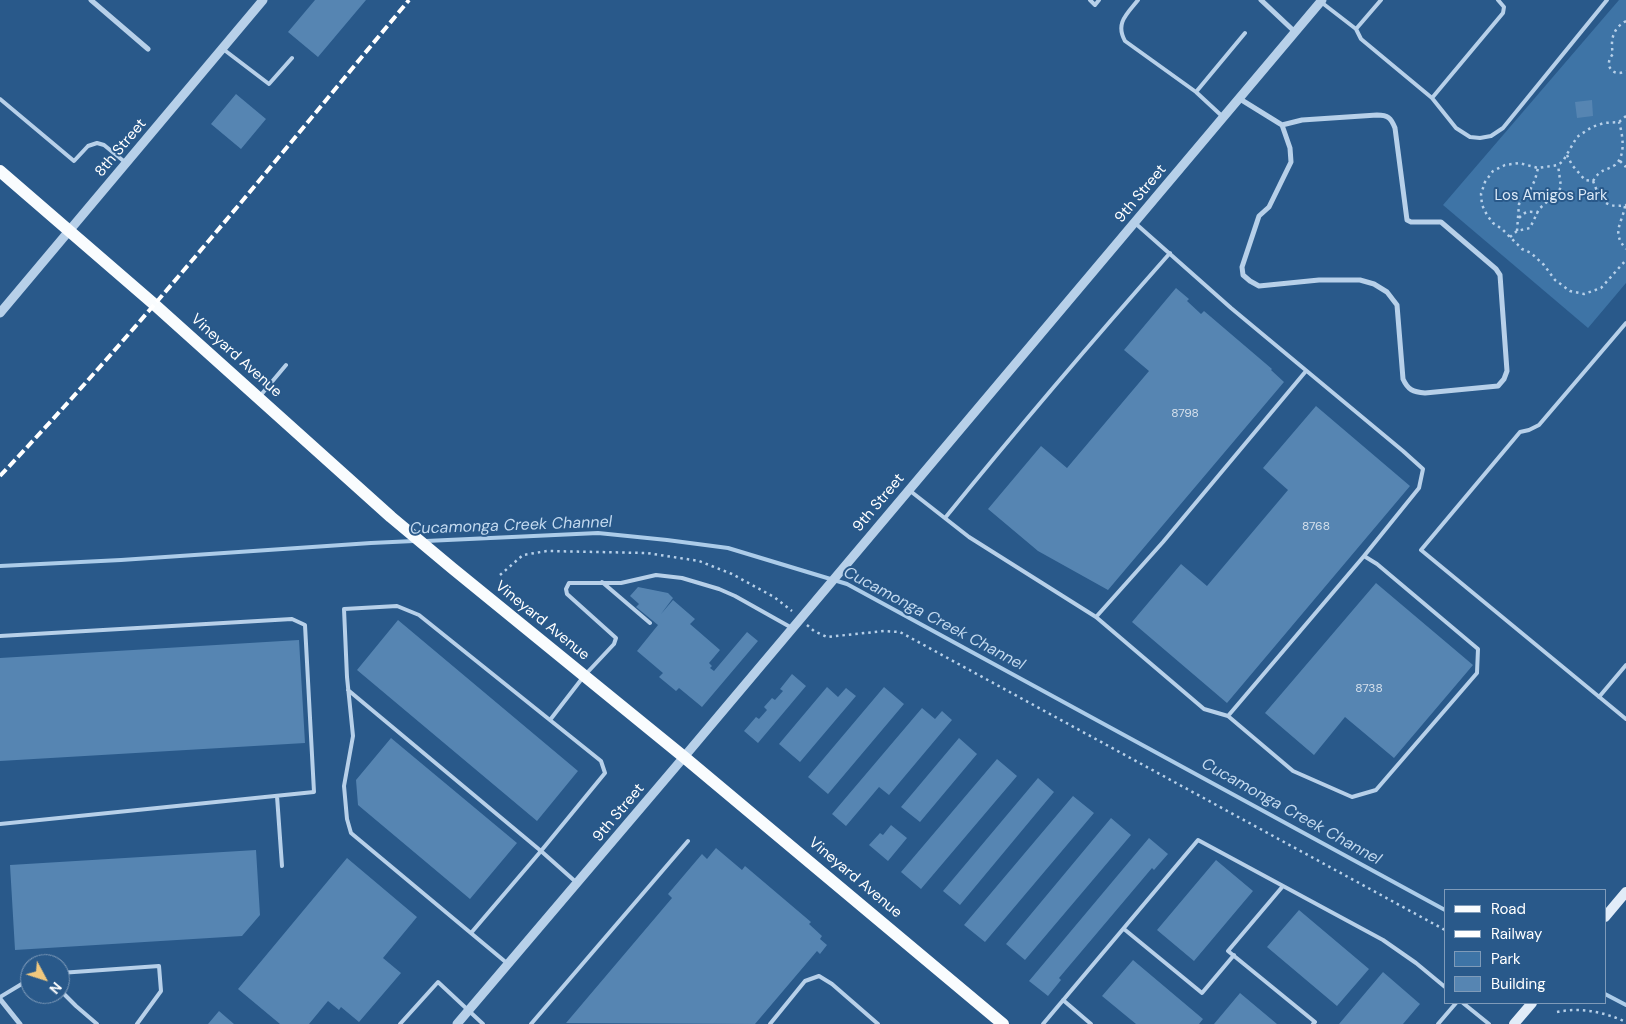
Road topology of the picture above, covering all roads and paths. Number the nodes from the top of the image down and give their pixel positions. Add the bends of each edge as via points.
1 (91, 0) edge
2 (263, 0) edge
3 (1090, 0) edge
4 (1099, 0) edge
5 (1138, 0) edge
6 (1262, 0) edge
7 (1381, 0) edge
8 (1498, 0) edge
9 (1607, 0) edge
10 (1322, 1) edge
11 (1626, 21) edge
12 (1356, 29) junction
13 (1295, 32) junction
14 (1245, 33) dead end
15 (223, 48) junction
16 (148, 49) dead end
17 (292, 58) dead end
18 (1626, 70) edge
19 (1196, 92) junction
20 (0, 98) edge
21 (1432, 98) junction
22 (1240, 99) junction
23 (1626, 116) edge
24 (1224, 118) junction
25 (1619, 122) junction
26 (1282, 125) junction
27 (1567, 154) junction
28 (1620, 161) junction
29 (126, 164) junction
30 (1558, 165) junction
31 (1626, 167) edge
32 (1538, 168) junction
33 (0, 171) edge
34 (1593, 181) junction
35 (1626, 205) edge
36 (1538, 213) junction
37 (1518, 219) junction
38 (1135, 223) junction
39 (70, 231) junction
40 (1516, 231) junction
41 (1510, 237) junction
42 (1626, 249) edge
43 (1170, 253) junction
44 (1626, 260) edge
45 (0, 313) edge
46 (1626, 323) edge
47 (286, 365) dead end
48 (1306, 371) junction
49 (258, 398) junction
50 (909, 490) junction
51 (945, 518) junction
52 (1364, 556) junction
53 (500, 575) dead end
54 (602, 582) junction
55 (787, 607) dead end
56 (1096, 617) junction
57 (650, 623) dead end
58 (792, 628) junction
59 (814, 632) dead end
60 (0, 636) edge
61 (1626, 665) edge
62 (584, 676) junction
63 (348, 690) junction
64 (1599, 697) junction
65 (1228, 716) junction
66 (550, 720) junction
67 (1626, 720) edge
68 (684, 757) junction
69 (277, 796) junction
70 (0, 824) edge
71 (688, 841) dead end
72 (541, 851) junction
73 (282, 866) dead end
74 (577, 883) junction
75 (1283, 886) junction
76 (1626, 892) edge
77 (1606, 916) edge
78 (1124, 929) junction
79 (1444, 929) edge
80 (471, 933) junction
81 (1234, 955) junction
82 (508, 964) junction
83 (70, 971) edge
84 (20, 985) edge
85 (1444, 986) edge
86 (0, 998) edge
87 (70, 1000) edge
88 (1063, 1000) junction
89 (1455, 1004) edge
90 (1464, 1004) edge
91 (1531, 1004) edge
92 (468, 1010) junction
93 (1557, 1012) dead end
94 (1626, 1022) edge
95 (20, 1024) edge
96 (97, 1024) edge
97 (137, 1024) edge
98 (400, 1024) edge
99 (457, 1024) edge
100 (483, 1024) edge
101 (531, 1024) edge
102 (770, 1024) edge
103 (878, 1024) edge
104 (1003, 1024) edge
105 (1043, 1024) edge
106 (1091, 1024) edge
107 (1313, 1024) edge
108 (1438, 1024) edge
109 (1489, 1024) edge
110 (1514, 1024) edge

1 - 16 street
2 - 15 street, 8th Street
3 - 4 lane via 1095,4
5 - 19 lane via 1120,27 1125,41
6 - 13 street
7 - 12 lane
8 - 21 lane via 1504,6 1503,13
9 - 21 lane via 1502,128 1491,136 1470,137 1456,128
10 - 12 lane
10 - 13 street, 9th Street
11 - 18 path via 1614,34 1613,54 1608,59 1610,69 1615,73
12 - 21 lane via 1361,39
13 - 22 street, 9th Street
14 - 19 lane
15 - 17 lane via 269,84
15 - 29 street, 8th Street
19 - 24 lane
20 - 29 lane via 74,161 88,146 97,142
22 - 24 street, 9th Street
22 - 26 street
23 - 25 path
24 - 38 street, 9th Street
25 - 27 path via 1604,122 1592,127 1577,137
25 - 28 path via 1625,151
26 - 26 street via 1291,162 1269,206 1259,216 1242,266 1243,275 1259,286 1319,280 1360,280 1374,284 1387,292 1397,305 1406,386 1425,393 1498,386 1507,372 1500,275 1441,222 1407,220 1395,128 1391,119 1377,115 1302,120
27 - 30 path
27 - 34 path via 1572,166 1585,180
28 - 31 path
28 - 34 path via 1603,169
29 - 39 street, 8th Street
30 - 32 path
30 - 36 path via 1561,187
32 - 37 path via 1530,190 1519,204
32 - 41 path via 1519,163 1505,165 1493,171 1485,182 1481,194 1486,215
33 - 39 main road, Vineyard Avenue
34 - 35 path via 1603,202
35 - 42 path via 1617,228
36 - 37 path via 1530,211
36 - 40 path via 1530,228
37 - 40 path
38 - 43 lane
38 - 50 street, 9th Street
39 - 45 street, 8th Street
39 - 49 main road, Vineyard Avenue
40 - 41 path
41 - 44 path via 1544,265 1562,286 1576,293 1584,294 1601,288
43 - 48 lane
43 - 51 lane via 1020,425
46 - 64 lane via 1539,425 1520,432 1422,550
47 - 49 lane
48 - 52 lane via 1424,470 1419,488
48 - 56 lane
49 - 62 main road, Vineyard Avenue via 392,517
50 - 51 lane
50 - 58 street, 9th Street
51 - 56 lane via 969,537
52 - 65 lane
52 - 65 lane via 1478,649 1477,673 1376,790 1352,796 1293,771
53 - 55 path via 523,555 547,551 647,553 699,561 732,574
54 - 57 lane
54 - 58 lane via 621,583 656,575 682,578 727,592
54 - 62 lane via 569,583 566,589 567,594 616,638
56 - 65 lane via 1204,709
58 - 68 street, 9th Street
59 - 79 path via 827,638 900,632
60 - 69 lane via 292,619 305,625 314,792
61 - 64 lane
62 - 66 lane
62 - 68 main road, Vineyard Avenue
63 - 66 lane via 344,609 397,606 419,615
63 - 72 lane
63 - 80 lane via 353,736 344,786 351,833
64 - 67 lane
66 - 72 lane via 601,761 605,773
68 - 74 street, 9th Street
68 - 104 main road, Vineyard Avenue
69 - 70 lane
69 - 73 lane
71 - 101 lane
72 - 74 lane
72 - 80 lane
74 - 82 street, 9th Street
75 - 78 lane via 1198,840
75 - 81 lane via 1228,951
75 - 85 lane via 1383,940
76 - 77 main road
78 - 81 lane via 1202,993
78 - 88 lane
80 - 82 lane
81 - 107 lane
82 - 92 street, 9th Street
83 - 97 lane via 159,966 161,991
84 - 86 lane
86 - 95 street
87 - 96 lane
88 - 105 lane
88 - 106 lane
89 - 108 lane
90 - 109 lane
91 - 110 main road
92 - 98 lane via 438,982
92 - 99 street, 9th Street
92 - 100 lane
93 - 94 path via 1568,1009 1595,1011
102 - 103 lane via 805,981 819,976

